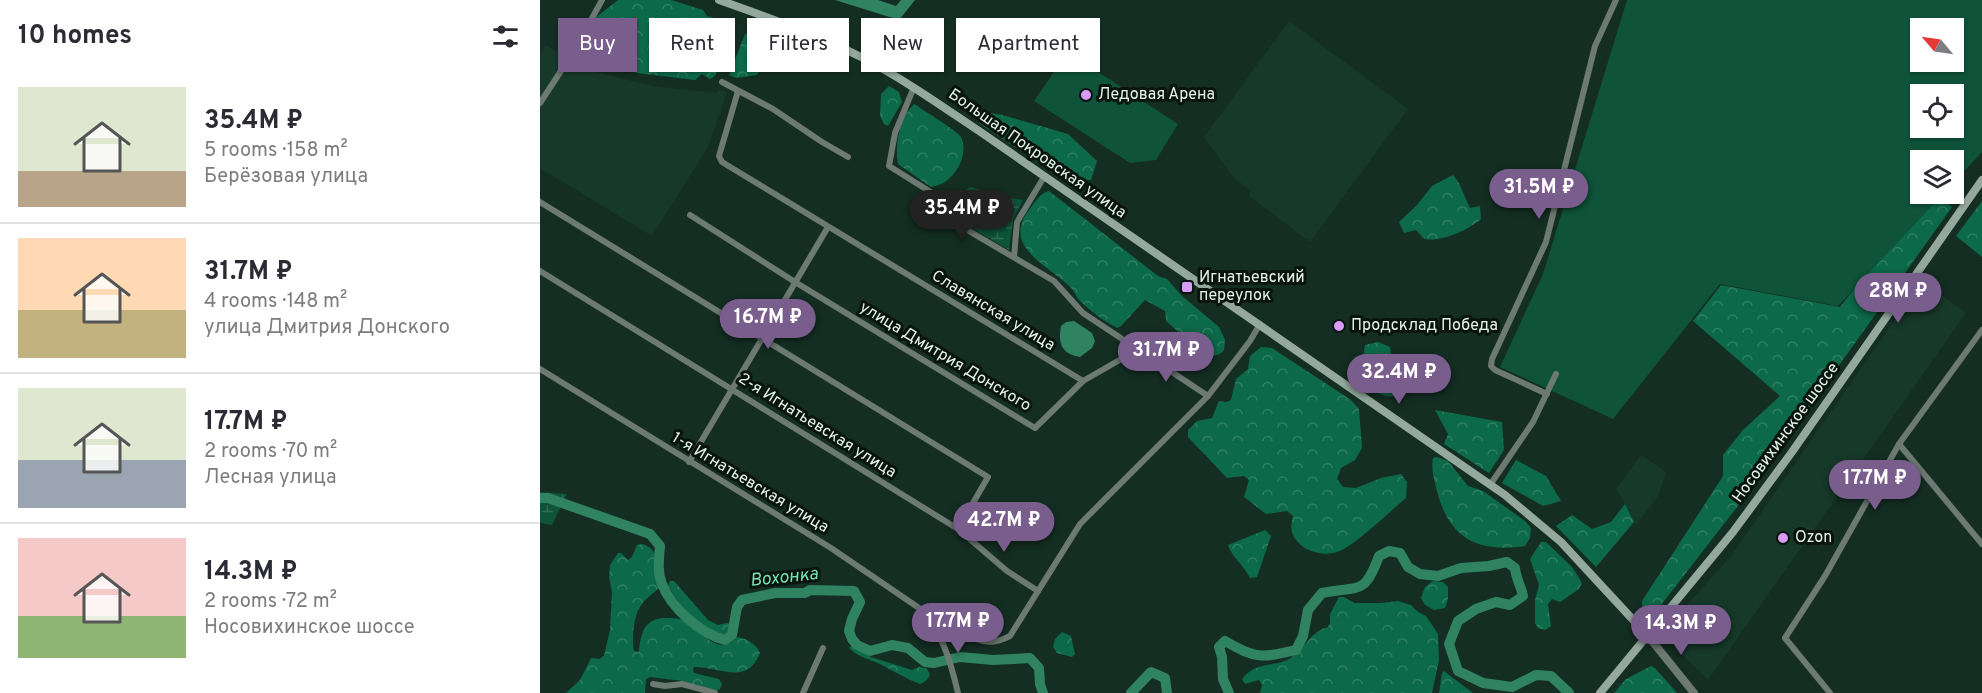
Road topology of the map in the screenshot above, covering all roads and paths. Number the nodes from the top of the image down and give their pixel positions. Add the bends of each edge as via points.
1 (602, 0) edge
2 (719, 0) edge
3 (1616, 0) edge
4 (722, 82) dead end
5 (914, 87) junction
6 (738, 90) junction
7 (540, 102) edge
8 (848, 157) dead end
9 (1044, 177) junction
10 (1982, 180) edge
11 (540, 202) edge
12 (690, 216) dead end
13 (828, 227) junction
14 (1014, 257) junction
15 (540, 271) edge
16 (795, 282) junction
17 (1260, 324) junction
18 (1982, 330) edge
19 (762, 338) junction
20 (1137, 350) junction
21 (540, 369) edge
22 (1556, 374) dead end
23 (1083, 381) junction
24 (731, 388) junction
25 (1547, 394) junction
26 (1208, 396) junction
27 (1899, 444) junction
28 (689, 462) junction
29 (1490, 485) junction
30 (958, 529) junction
31 (1982, 544) edge
32 (1038, 591) junction
33 (939, 634) junction
34 (1648, 636) junction
35 (823, 648) dead end
36 (653, 684) dead end
37 (715, 693) edge
38 (803, 693) edge
39 (958, 693) edge
40 (1600, 693) edge
41 (1694, 693) edge
42 (1830, 693) edge

1 - 7 street
2 - 5 main road, Большая Покровская улица via 820,38
3 - 25 street via 1595,46 1546,242 1492,359 1495,370
4 - 6 street
5 - 9 main road, Большая Покровская улица
5 - 14 street via 895,133 889,166 937,196 940,213
6 - 8 street
6 - 13 street, Славянская улица via 720,160
9 - 14 street via 1017,222
9 - 17 main road, Большая Покровская улица
10 - 34 main road, Носовихинское шоссе via 1792,452
11 - 19 street
12 - 16 street, улица Дмитрия Донского
13 - 16 street
13 - 23 street, Славянская улица
14 - 20 street via 1054,281 1083,313
15 - 24 street, 2-я Игнатьевская улица
16 - 19 street
16 - 23 street, улица Дмитрия Донского via 1035,428
17 - 26 street
17 - 29 main road, Большая Покровская улица
18 - 27 street
19 - 24 street
19 - 30 street via 988,477
20 - 23 street, улица Дмитрия Донского
20 - 26 street
21 - 28 street, 1-я Игнатьевская улица
22 - 25 street
24 - 28 street
24 - 30 street, 2-я Игнатьевская улица
25 - 29 street
26 - 32 street via 1080,524
27 - 31 street
27 - 42 street via 1825,576 1785,638
28 - 33 street, 1-я Игнатьевская улица via 861,568 919,608
29 - 34 main road, Большая Покровская улица via 1561,542
30 - 32 street, 2-я Игнатьевская улица via 1007,571
32 - 33 street via 1010,636 1000,641 972,640 956,630
33 - 39 street
34 - 40 main road, Носовихинское шоссе
34 - 41 street
35 - 38 street
36 - 37 street via 682,684

